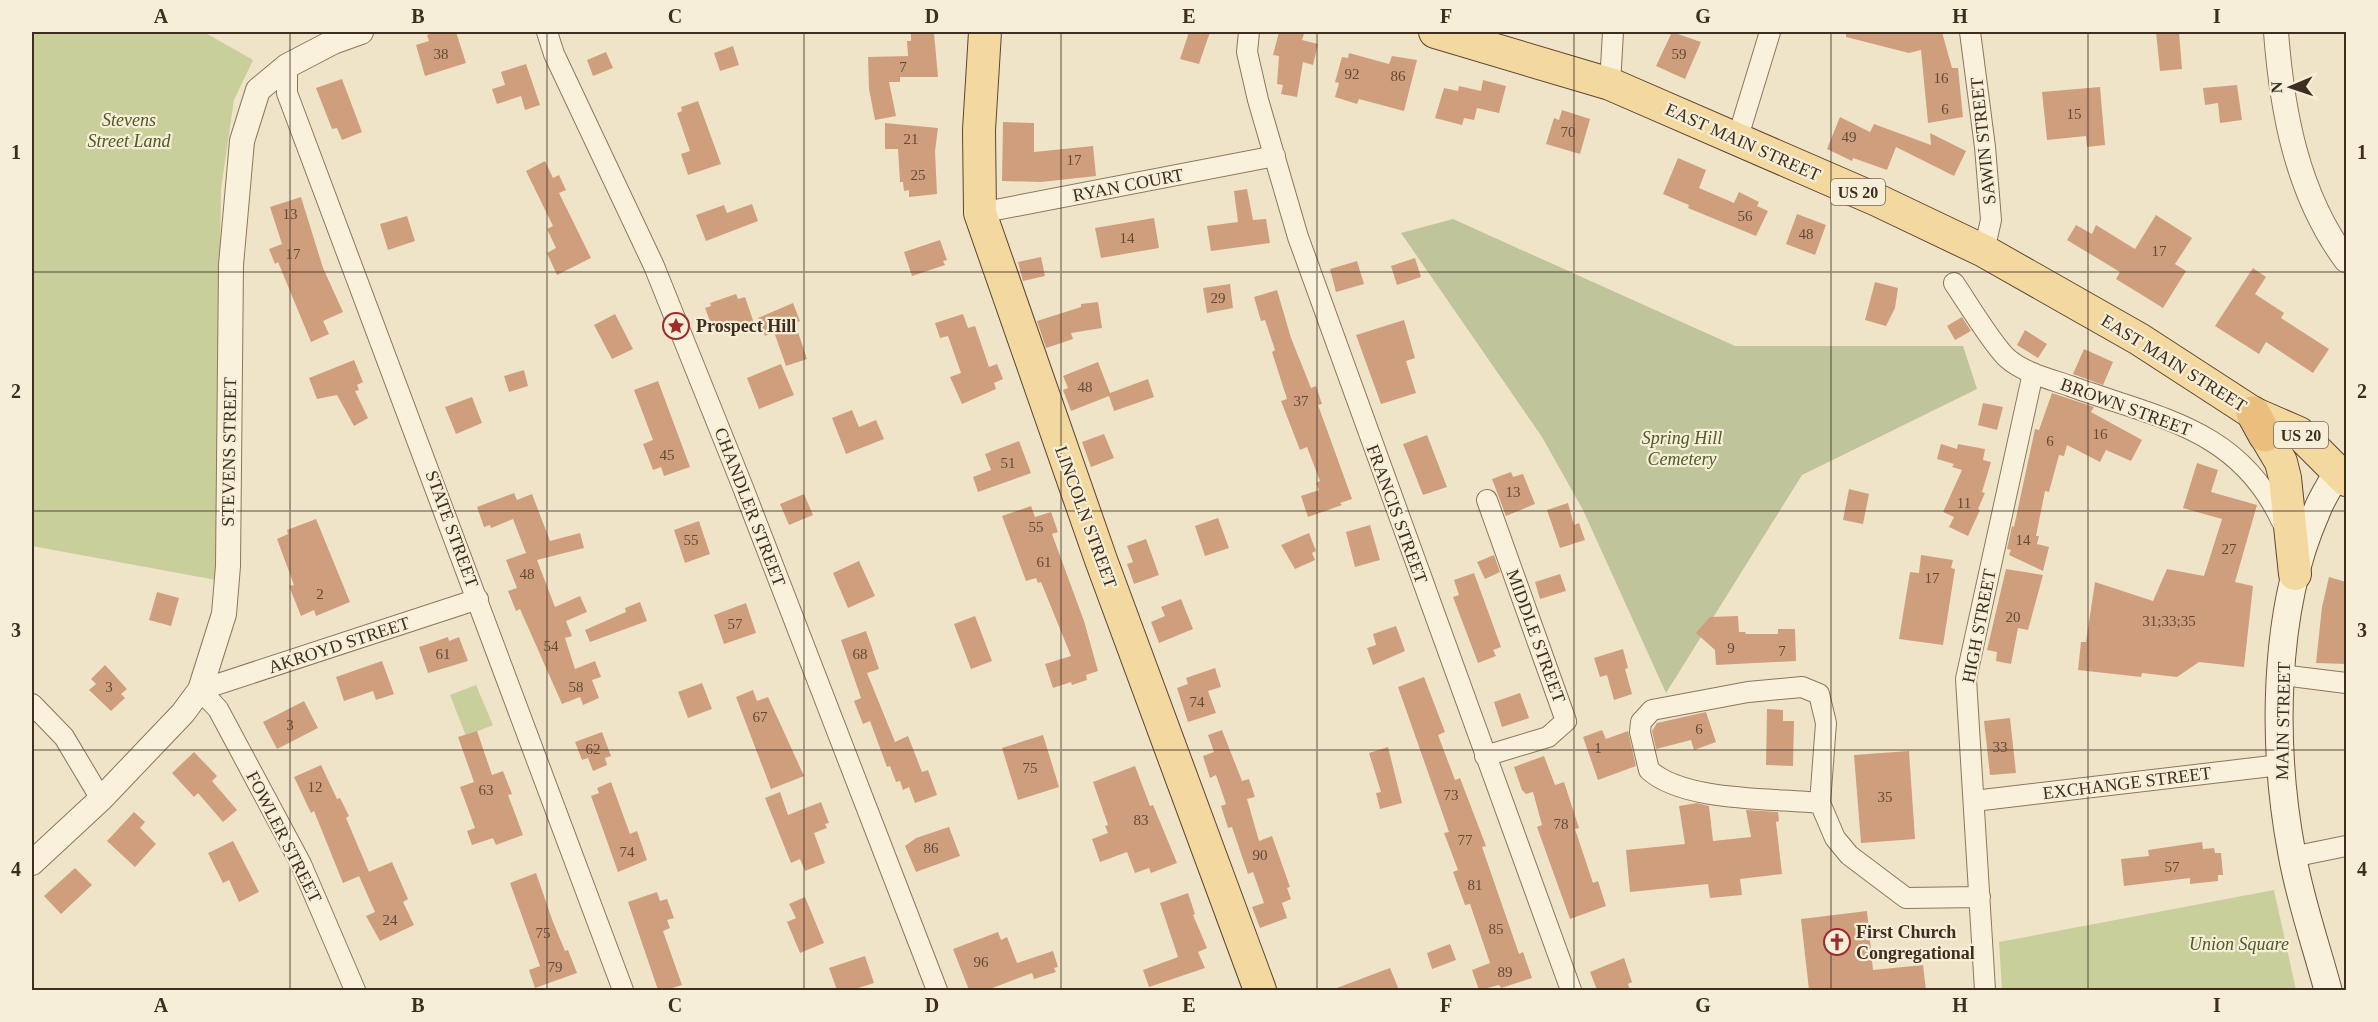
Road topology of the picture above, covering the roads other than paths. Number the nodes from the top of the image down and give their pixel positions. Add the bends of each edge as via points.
1 (361, 32) edge
2 (547, 32) edge
3 (985, 32) edge
4 (1249, 32) edge
5 (1435, 32) edge
6 (1613, 32) edge
7 (1770, 32) edge
8 (1970, 32) edge
9 (2276, 32) edge
10 (287, 66) junction
11 (1610, 84) junction
12 (1737, 140) junction
13 (1275, 156) junction
14 (980, 213) junction
15 (1984, 251) junction
16 (2346, 260) edge
17 (1954, 283) dead end
18 (2033, 373) junction
19 (2259, 424) junction
20 (2343, 470) edge
21 (1487, 500) dead end
22 (2295, 574) junction
23 (478, 599) junction
24 (2282, 675) junction
25 (2346, 683) edge
26 (200, 690) junction
27 (32, 704) edge
28 (1485, 756) junction
29 (2280, 765) junction
30 (101, 799) junction
31 (1974, 801) junction
32 (1820, 803) junction
33 (2346, 846) edge
34 (2292, 857) junction
35 (32, 863) edge
36 (1980, 897) junction
37 (355, 990) edge
38 (623, 990) edge
39 (937, 990) edge
40 (1260, 990) edge
41 (1571, 990) edge
42 (1985, 990) edge
43 (2328, 990) edge

1 - 10 street, STEVENS STREET
2 - 39 street, CHANDLER STREET via 654,266
3 - 14 main road, LINCOLN STREET
4 - 13 street, FRANCIS STREET via 1247,52
5 - 11 main road, EAST MAIN STREET / US 20
6 - 11 street
7 - 12 street
8 - 15 street, SAWIN STREET via 1991,220
9 - 16 street via 2287,122 2300,171 2324,227
10 - 23 street, STATE STREET via 287,93
10 - 26 street, STEVENS STREET via 258,90 242,141 231,265 228,566 224,614
11 - 12 main road, EAST MAIN STREET / US 20
12 - 15 main road, EAST MAIN STREET / US 20
13 - 14 street, RYAN COURT
13 - 28 street, FRANCIS STREET via 1298,237
14 - 40 main road, LINCOLN STREET via 1097,549
15 - 19 main road, EAST MAIN STREET / US 20 via 2139,339
17 - 18 street, BROWN STREET via 2007,358
18 - 22 street, BROWN STREET via 2187,427 2230,452 2270,497 2288,540
18 - 31 street, HIGH STREET via 1966,679
19 - 20 main road, EAST MAIN STREET / US 20 via 2299,433
19 - 22 main road via 2281,462 2285,478
20 - 22 main road, MAIN STREET via 2316,512
21 - 28 street, MIDDLE STREET via 1566,721 1548,736
22 - 24 main road, MAIN STREET
23 - 26 street, AKROYD STREET
23 - 38 street, STATE STREET
24 - 25 street
24 - 29 main road, MAIN STREET
26 - 30 street, STEVENS STREET
26 - 37 street, FOWLER STREET via 218,709 301,864
27 - 30 street via 64,737
28 - 41 street, FRANCIS STREET
29 - 31 street, EXCHANGE STREET
29 - 34 main road, MAIN STREET
30 - 35 street, STEVENS STREET
31 - 36 street, HIGH STREET
32 - 32 street via 1681,788 1649,770 1641,722 1652,710 1748,692 1802,687 1819,694 1826,723
32 - 36 street via 1834,838 1849,855 1906,898
33 - 34 street
34 - 43 main road, MAIN STREET
36 - 42 street, HIGH STREET

